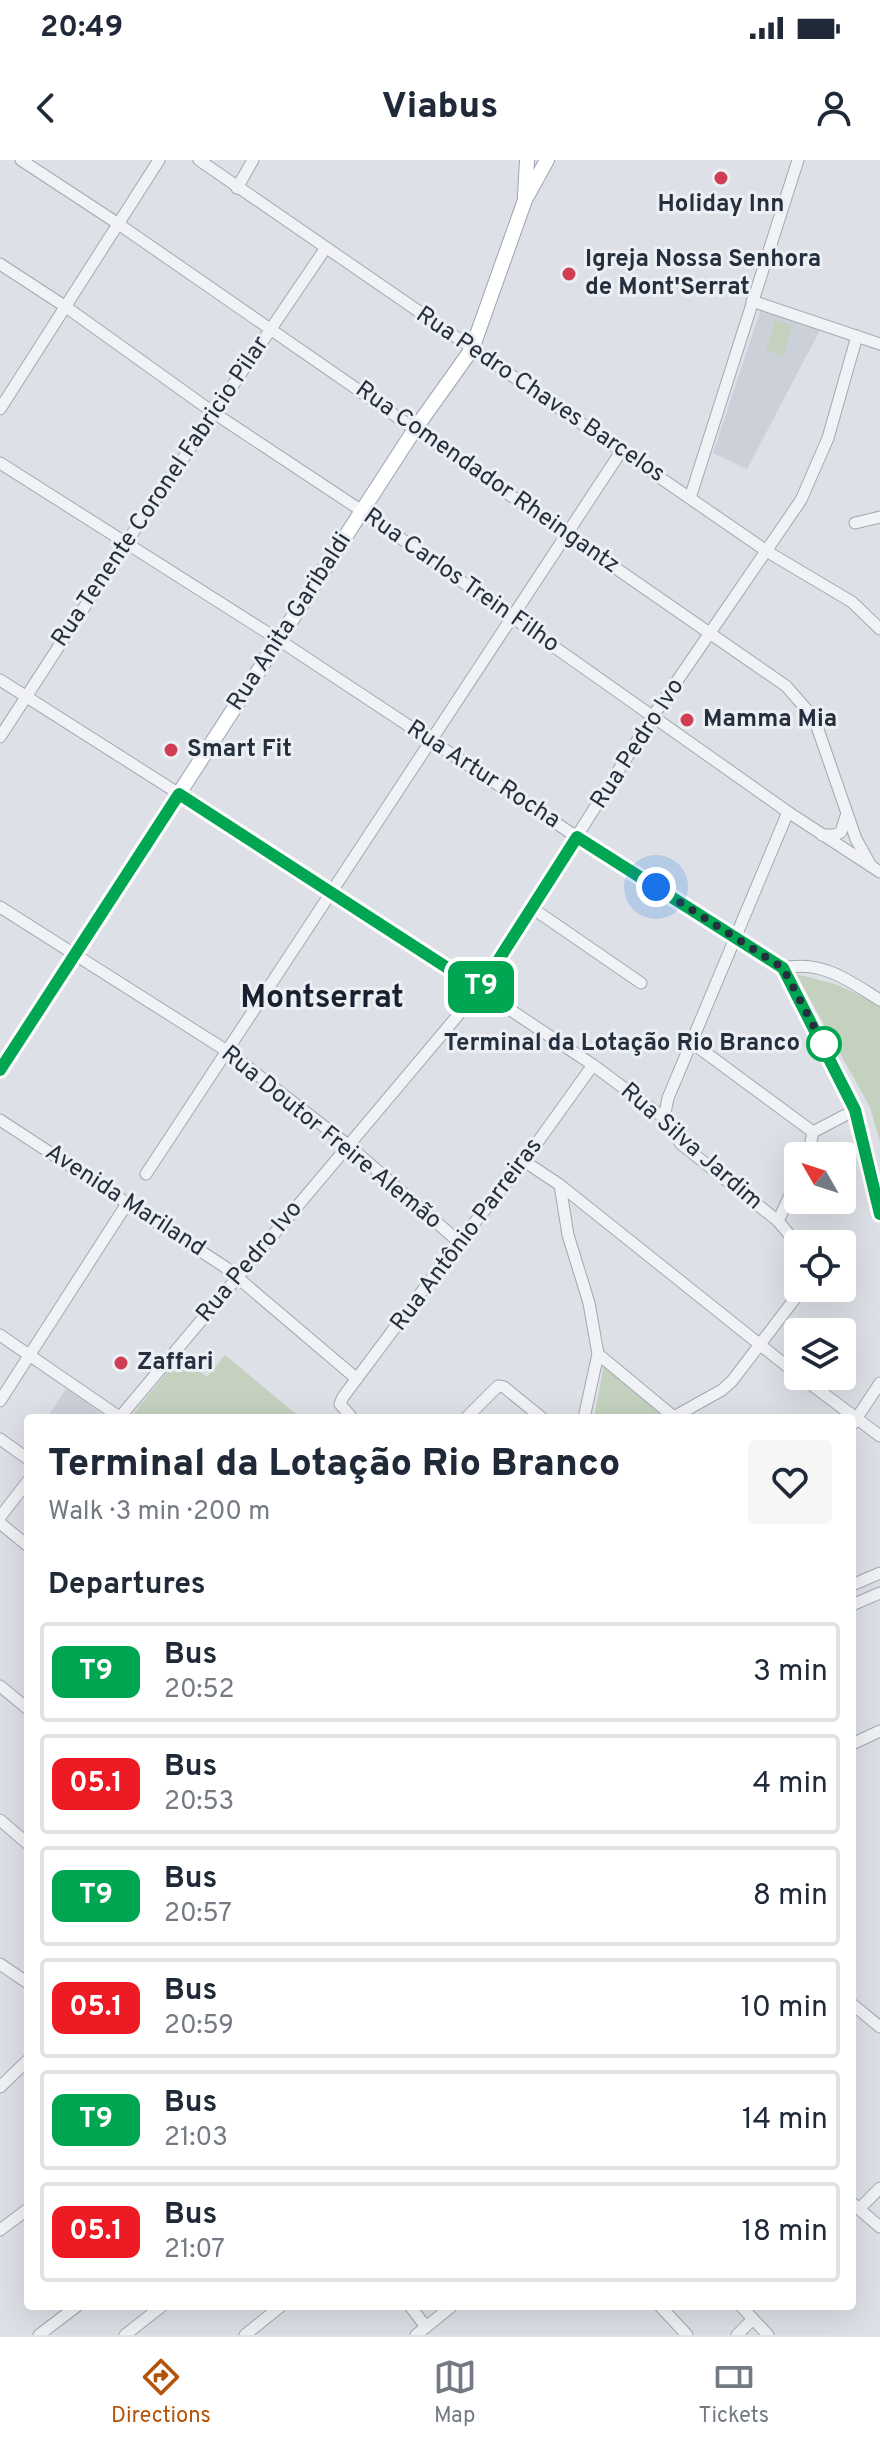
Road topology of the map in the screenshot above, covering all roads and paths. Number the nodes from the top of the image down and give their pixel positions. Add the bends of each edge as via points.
1 (21, 160) edge
2 (159, 160) edge
3 (199, 160) edge
4 (253, 160) edge
5 (527, 160) edge
6 (536, 160) edge
7 (547, 160) edge
8 (798, 160) edge
9 (237, 188) junction
10 (525, 200) junction
11 (117, 223) junction
12 (325, 249) junction
13 (0, 264) edge
14 (752, 301) junction
15 (66, 307) junction
16 (270, 329) junction
17 (857, 336) junction
18 (880, 344) edge
19 (472, 349) junction
20 (0, 409) edge
21 (214, 413) junction
22 (415, 429) junction
23 (622, 450) junction
24 (0, 463) edge
25 (690, 498) junction
26 (362, 511) junction
27 (880, 517) edge
28 (855, 523) dead end
29 (567, 533) junction
30 (126, 543) junction
31 (768, 552) junction
32 (512, 616) junction
33 (880, 629) edge
34 (712, 633) junction
35 (279, 640) junction
36 (0, 680) edge
37 (26, 696) junction
38 (653, 716) junction
39 (0, 737) edge
40 (431, 740) junction
41 (179, 794) junction
42 (847, 810) junction
43 (788, 812) junction
44 (822, 835) junction
45 (577, 837) junction
46 (875, 869) edge
47 (332, 891) junction
48 (0, 907) edge
49 (532, 908) junction
50 (735, 937) junction
51 (75, 954) junction
52 (783, 968) junction
53 (641, 983) dead end
54 (480, 989) junction
55 (880, 1000) edge
56 (691, 1042) junction
57 (227, 1051) junction
58 (593, 1065) junction
59 (0, 1070) edge
60 (855, 1110) junction
61 (664, 1118) junction
62 (0, 1120) edge
63 (813, 1132) junction
64 (811, 1142) edge
65 (348, 1145) junction
66 (524, 1161) junction
67 (146, 1174) dead end
68 (560, 1185) junction
69 (128, 1202) junction
70 (784, 1208) edge
71 (880, 1215) edge
72 (778, 1221) junction
73 (786, 1230) edge
74 (459, 1242) junction
75 (237, 1277) junction
76 (793, 1302) edge
77 (0, 1335) edge
78 (760, 1346) junction
79 (598, 1354) junction
80 (28, 1355) junction
81 (784, 1364) edge
82 (357, 1379) junction
83 (880, 1383) edge
84 (817, 1390) edge
85 (0, 1401) edge
86 (114, 1414) edge
87 (123, 1414) edge
88 (349, 1414) edge
89 (470, 1414) edge
90 (537, 1414) edge
91 (585, 1414) edge
92 (668, 1414) edge
93 (680, 1414) edge
94 (845, 1414) edge
95 (856, 1420) edge
96 (856, 1423) edge
97 (880, 1436) edge
98 (0, 1439) edge
99 (24, 1456) edge
100 (24, 1487) edge
101 (0, 1520) edge
102 (24, 1542) edge
103 (880, 1573) edge
104 (856, 1583) edge
105 (880, 1593) edge
106 (856, 1603) edge
107 (0, 1686) edge
108 (24, 1706) edge
109 (880, 1731) edge
110 (856, 1742) edge
111 (0, 1820) edge
112 (24, 1841) edge
113 (0, 1964) edge
114 (24, 1980) edge
115 (856, 2007) edge
116 (880, 2027) edge
117 (24, 2064) edge
118 (1, 2084) edge
119 (880, 2188) edge
120 (856, 2205) edge
121 (856, 2207) edge
122 (24, 2212) edge
123 (880, 2227) edge
124 (0, 2230) edge
125 (72, 2310) edge
126 (157, 2310) edge
127 (276, 2310) edge
128 (413, 2310) edge
129 (447, 2310) edge
130 (664, 2310) edge
131 (745, 2310) edge
132 (753, 2319) junction
133 (426, 2327) junction
134 (39, 2335) edge
135 (125, 2335) edge
136 (245, 2335) edge
137 (416, 2335) edge
138 (687, 2335) edge
139 (737, 2335) edge
140 (768, 2335) edge

1 - 11 street, Rua Comendador Rheingantz
2 - 11 street
3 - 9 street, Rua Pedro Chaves Barcelos
4 - 9 street
5 - 10 main road, Rua Anita Garibaldi
6 - 10 main road
7 - 10 main road, Rua Anita Garibaldi
8 - 14 street
9 - 12 street, Rua Pedro Chaves Barcelos
10 - 19 main road, Rua Anita Garibaldi
11 - 15 street
11 - 16 street, Rua Comendador Rheingantz
12 - 16 street, Rua Tenente Coronel Fabricio Pilar
12 - 19 street, Rua Pedro Chaves Barcelos
13 - 15 street, Rua Carlos Trein Filho
14 - 17 street
14 - 25 street
15 - 20 street
15 - 21 street, Rua Carlos Trein Filho
16 - 21 street, Rua Tenente Coronel Fabricio Pilar
16 - 22 street, Rua Comendador Rheingantz
17 - 18 street
17 - 31 street, Rua Pedro Ivo via 828,438 801,500
19 - 22 main road, Rua Anita Garibaldi
19 - 23 street, Rua Pedro Chaves Barcelos
21 - 26 street, Rua Carlos Trein Filho
21 - 30 street, Rua Tenente Coronel Fabricio Pilar
22 - 26 main road, Rua Anita Garibaldi
22 - 29 street, Rua Comendador Rheingantz
23 - 25 street, Rua Pedro Chaves Barcelos
23 - 29 street
24 - 30 street, Rua Artur Rocha
25 - 31 street, Rua Pedro Chaves Barcelos
26 - 32 street, Rua Carlos Trein Filho
26 - 35 main road, Rua Anita Garibaldi
27 - 28 street
29 - 32 street
29 - 34 street, Rua Comendador Rheingantz
30 - 35 street, Rua Artur Rocha
30 - 37 street, Rua Tenente Coronel Fabricio Pilar
31 - 33 street, Rua Pedro Chaves Barcelos via 852,602
31 - 34 street, Rua Pedro Ivo
32 - 38 street, Rua Carlos Trein Filho
32 - 40 street
34 - 38 street, Rua Pedro Ivo
34 - 42 street, Rua Comendador Rheingantz via 786,686 814,718
35 - 40 street, Rua Artur Rocha
35 - 41 main road, Rua Anita Garibaldi
36 - 37 street, Rua Silva Jardim
37 - 39 street, Rua Tenente Coronel Fabricio Pilar
37 - 41 street, Rua Silva Jardim
38 - 43 street, Rua Carlos Trein Filho
38 - 45 street, Rua Pedro Ivo
40 - 45 street, Rua Artur Rocha
40 - 47 street
41 - 47 street, Rua Silva Jardim
41 - 51 main road, Rua Anita Garibaldi
42 - 44 street via 841,832
42 - 46 street, Rua Comendador Rheingantz via 856,839
43 - 44 street, Rua Carlos Trein Filho
43 - 50 street
44 - 46 street, Rua Carlos Trein Filho
45 - 49 street, Rua Pedro Ivo
45 - 50 street, Rua Artur Rocha
47 - 54 street, Rua Silva Jardim
47 - 57 street
48 - 51 street, Rua Doutor Freire Alemão
49 - 53 street
49 - 54 street, Rua Pedro Ivo
50 - 52 street, Rua Artur Rocha
50 - 56 street
51 - 57 street, Rua Doutor Freire Alemão
51 - 59 main road, Rua Anita Garibaldi
52 - 55 street via 817,966
52 - 60 street
54 - 58 street, Rua Silva Jardim
54 - 65 street, Rua Pedro Ivo
56 - 61 street
56 - 63 street
57 - 65 street, Rua Doutor Freire Alemão
57 - 67 street
58 - 61 street, Rua Silva Jardim
58 - 66 street, Rua Antônio Parreiras
60 - 63 street
60 - 71 street
61 - 72 street, Rua Silva Jardim via 681,1144
62 - 69 street, Avenida Mariland
63 - 64 street
65 - 74 street, Rua Doutor Freire Alemão
65 - 75 street, Rua Pedro Ivo
66 - 68 street
66 - 74 street, Rua Antônio Parreiras
68 - 78 street
68 - 79 street
69 - 75 street, Avenida Mariland
69 - 80 street
70 - 72 street
72 - 73 street, Rua Silva Jardim
74 - 82 street, Rua Antônio Parreiras
75 - 82 street, Avenida Mariland
75 - 87 street, Rua Pedro Ivo
76 - 78 street
77 - 80 street
78 - 81 street
78 - 93 street via 722,1390
79 - 91 street
79 - 92 street
80 - 85 street
80 - 86 street
82 - 88 street, Rua Antônio Parreiras via 340,1404
83 - 95 street
84 - 94 street
89 - 90 street via 498,1386
96 - 97 street
98 - 99 street
100 - 101 street
101 - 102 street
103 - 104 street
105 - 106 street
107 - 108 street
109 - 110 street
111 - 112 street
113 - 114 street
115 - 116 street
117 - 118 street
119 - 120 street
121 - 123 street
122 - 124 street
125 - 134 street
126 - 135 street
127 - 136 street
128 - 133 street
129 - 133 street
130 - 138 street
131 - 132 street
132 - 139 street
132 - 140 street
133 - 137 street

